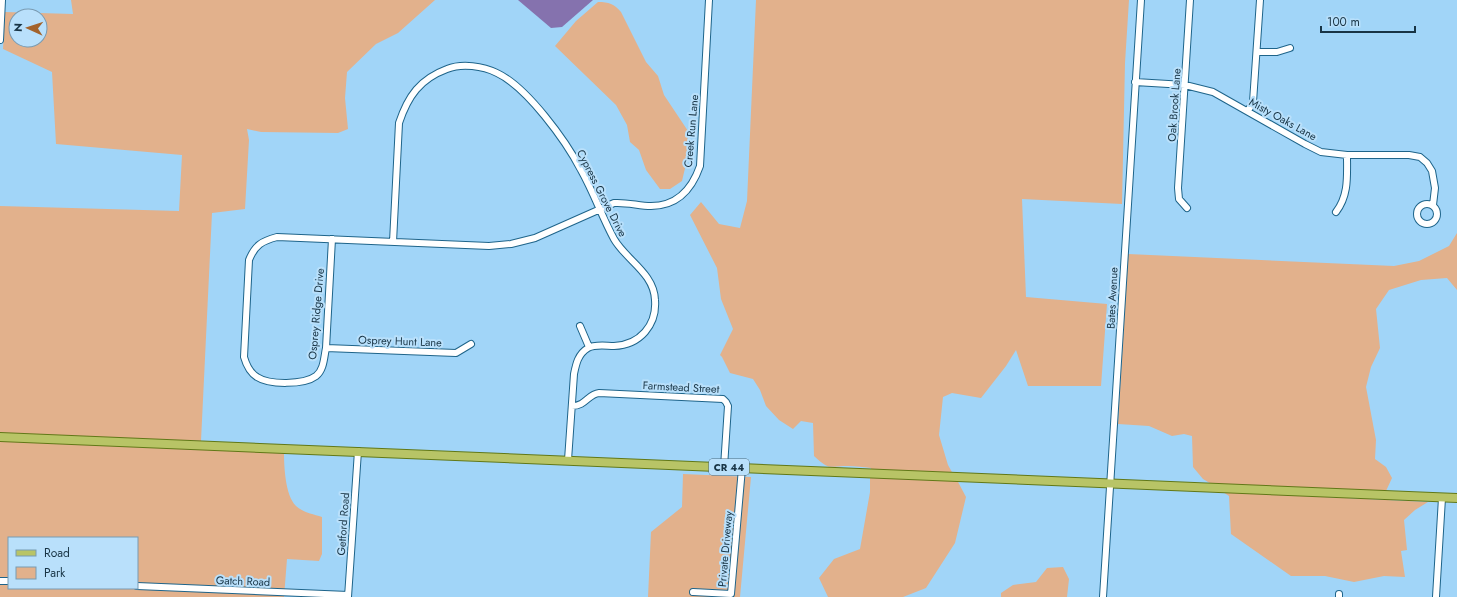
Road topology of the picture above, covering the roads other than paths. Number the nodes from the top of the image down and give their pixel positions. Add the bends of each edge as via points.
1 (2, 0) edge
2 (709, 0) edge
3 (1141, 0) edge
4 (1190, 0) edge
5 (1260, 0) edge
6 (0, 40) edge
7 (1290, 48) dead end
8 (1257, 52) junction
9 (1135, 82) junction
10 (1185, 85) junction
11 (1248, 111) junction
12 (1347, 155) junction
13 (1433, 205) dead end
14 (600, 208) junction
15 (1187, 208) dead end
16 (1336, 212) dead end
17 (332, 240) junction
18 (393, 242) junction
19 (580, 326) dead end
20 (471, 344) dead end
21 (326, 348) junction
22 (589, 348) junction
23 (572, 406) junction
24 (0, 437) edge
25 (358, 451) junction
26 (568, 460) junction
27 (724, 467) junction
28 (742, 468) junction
29 (1111, 483) junction
30 (1442, 498) junction
31 (1457, 498) edge
32 (138, 586) edge
33 (693, 592) dead end
34 (348, 596) edge
35 (1103, 597) edge
36 (1436, 597) edge

1 - 6 street
2 - 14 street, Creek Run Lane via 700,166 694,182 684,194 668,205 651,206 624,202
3 - 9 street, Bates Avenue
4 - 10 street, Oak Brook Lane
5 - 8 street
7 - 8 street via 1277,52
8 - 11 street via 1253,102
9 - 10 street, Misty Oaks Lane
9 - 29 street, Bates Avenue
10 - 11 street, Misty Oaks Lane via 1213,92
10 - 15 street, Oak Brook Lane via 1178,188 1179,199
11 - 12 street, Misty Oaks Lane via 1321,152
12 - 13 street, Misty Oaks Lane via 1420,157 1427,162 1432,171 1435,188
12 - 16 street via 1346,193 1343,203
14 - 18 street, Osprey Ridge Drive via 535,238 511,244 489,246
14 - 18 street, Cypress Grove Drive via 581,169 554,128 520,90 498,73 465,65 449,68 431,76 416,88 405,105 399,123
14 - 22 street, Cypress Grove Drive via 618,246 646,275 653,287 655,314 650,328 629,343
17 - 18 street, Osprey Ridge Drive
17 - 21 street, Osprey Ridge Drive
17 - 21 street, Osprey Ridge Drive via 277,237 264,241 254,248 249,260 244,357 248,368 256,377 268,382 306,382 317,376 323,364
19 - 22 street
20 - 21 street, Osprey Hunt Lane via 456,353
22 - 23 street via 576,362
23 - 26 street
23 - 27 street, Farmstead Street via 582,404 599,393 723,399 728,405
24 - 25 main road, CR 44
25 - 26 main road, CR 44
25 - 34 street, Getford Road
26 - 27 main road, CR 44
27 - 28 main road, CR 44
28 - 29 main road, CR 44
28 - 33 street, Private Driveway via 731,594
29 - 30 main road, CR 44
29 - 35 street, Bates Avenue
30 - 31 main road, CR 44
30 - 36 street
32 - 34 street, Gatch Road

